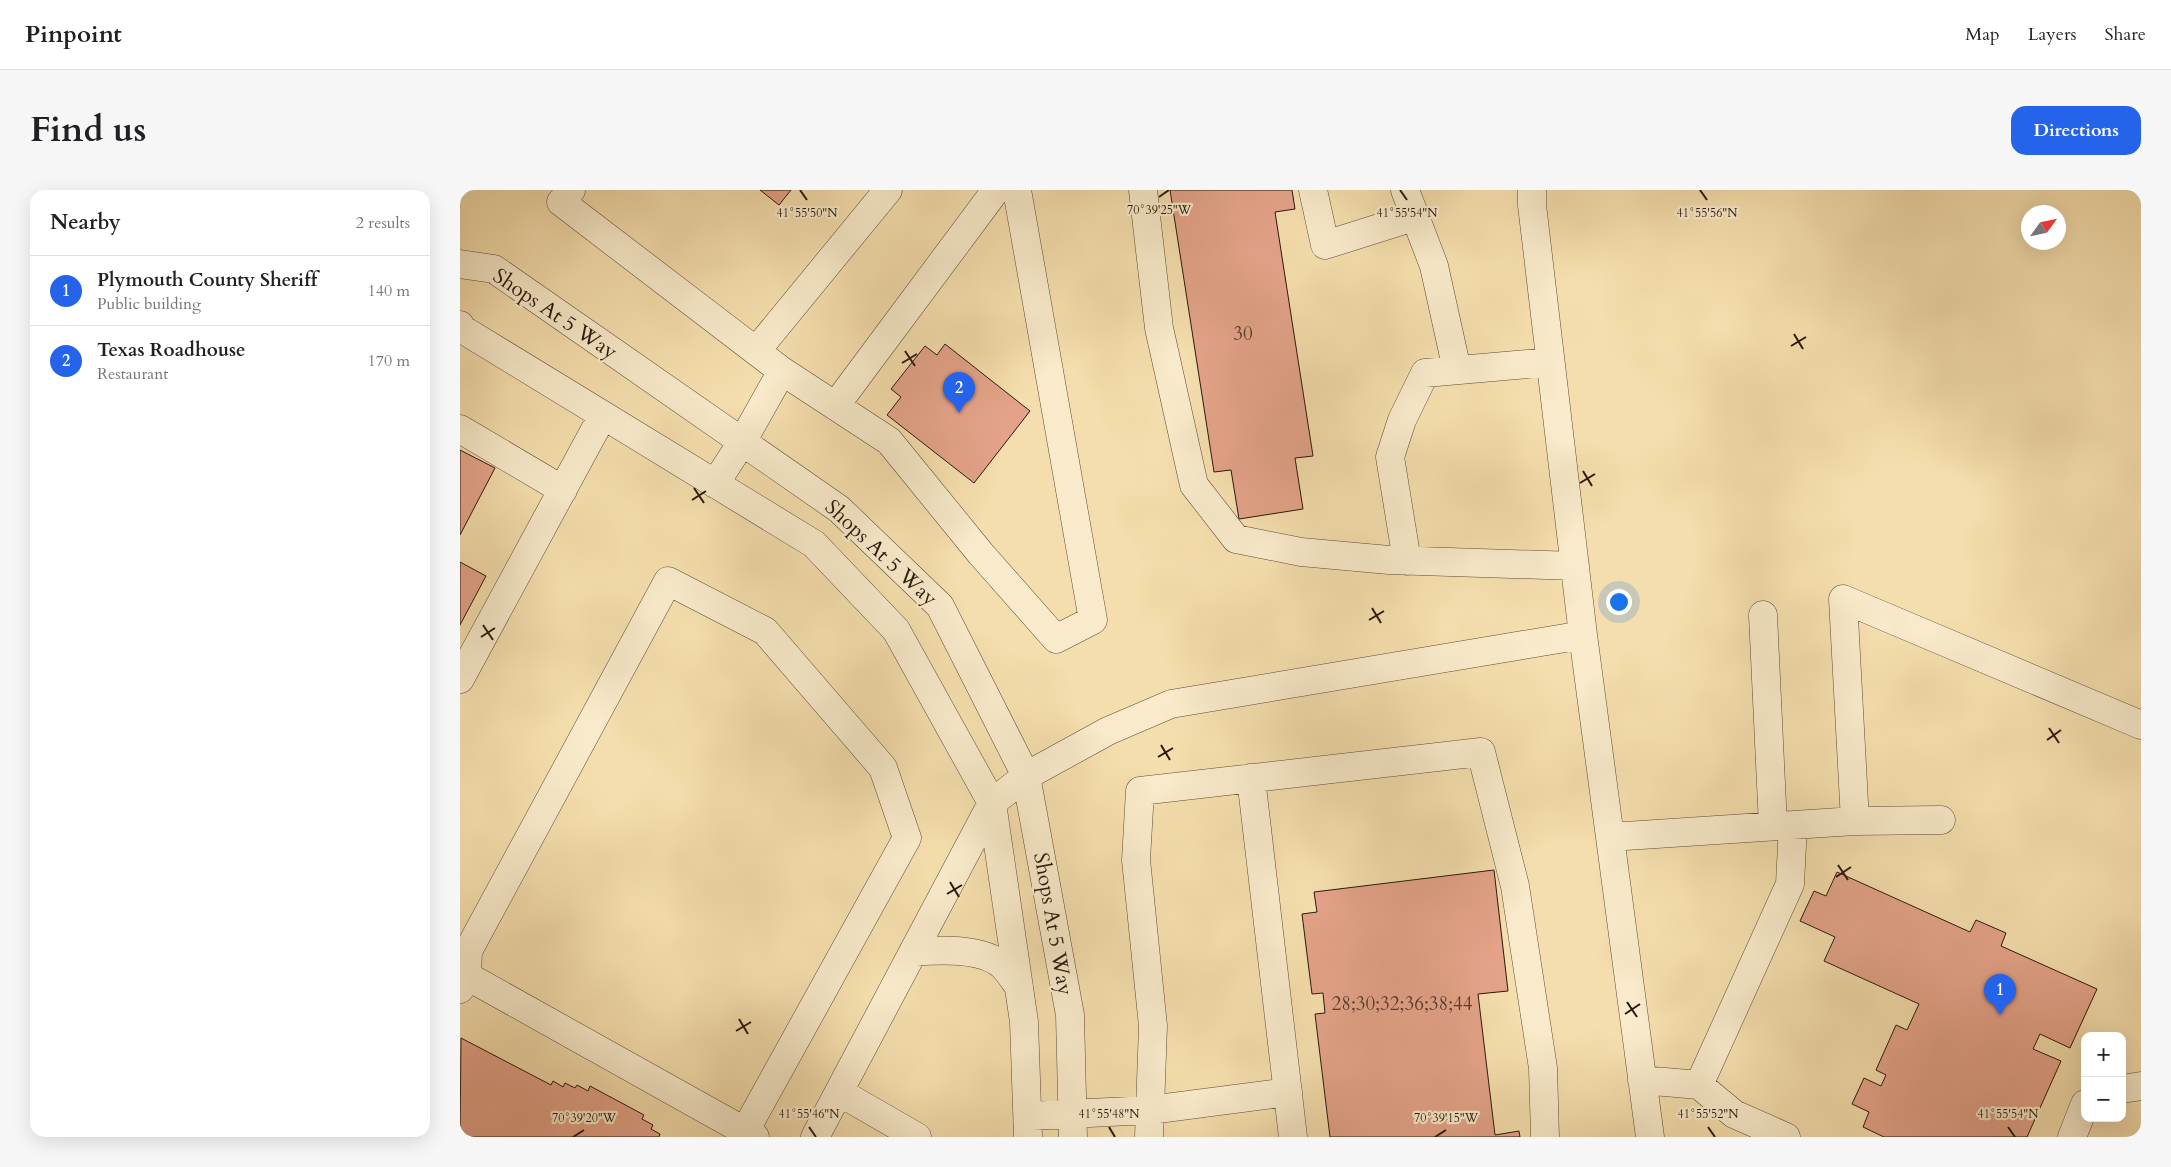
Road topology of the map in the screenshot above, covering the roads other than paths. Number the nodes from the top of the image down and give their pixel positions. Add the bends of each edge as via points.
1 (572, 190) edge
2 (888, 190) edge
3 (996, 190) edge
4 (1017, 190) edge
5 (1143, 190) edge
6 (1313, 190) edge
7 (1405, 190) edge
8 (1532, 190) edge
9 (1414, 217) junction
10 (460, 264) edge
11 (460, 326) edge
12 (756, 351) junction
13 (1550, 362) junction
14 (1457, 370) junction
15 (782, 371) junction
16 (836, 405) junction
17 (603, 415) junction
18 (460, 428) edge
19 (742, 442) junction
20 (715, 484) junction
21 (563, 490) junction
22 (1407, 561) junction
23 (1575, 566) junction
24 (1763, 615) dead end
25 (1583, 635) junction
26 (461, 673) edge
27 (2141, 725) edge
28 (1026, 776) junction
29 (1251, 778) junction
30 (992, 804) junction
31 (1941, 820) dead end
32 (1855, 821) junction
33 (1783, 825) junction
34 (1610, 837) junction
35 (913, 952) junction
36 (464, 983) edge
37 (1019, 987) junction
38 (1642, 1080) junction
39 (1699, 1086) junction
40 (2141, 1086) edge
41 (2126, 1089) edge
42 (839, 1092) junction
43 (1288, 1092) junction
44 (1150, 1110) junction
45 (2081, 1114) edge
46 (1073, 1126) edge
47 (1735, 1126) edge
48 (1028, 1127) edge
49 (750, 1134) edge
50 (815, 1137) edge
51 (917, 1137) edge
52 (1149, 1137) edge
53 (1293, 1137) edge
54 (1545, 1137) edge
55 (1650, 1137) edge
56 (1786, 1137) edge
57 (2072, 1137) edge

1 - 12 lane via 561,202
2 - 12 lane
3 - 16 lane
4 - 16 lane via 1093,620 1056,639 980,554 889,441
5 - 22 lane via 1159,328 1194,485 1236,539 1300,552
6 - 9 lane via 1325,246
7 - 9 lane
8 - 13 lane
9 - 14 lane via 1434,266
10 - 19 lane, Shops At 5 Way via 494,269
11 - 17 lane, Shops At 5 Way
12 - 15 lane
13 - 14 lane
13 - 23 lane
14 - 22 lane via 1425,373 1402,420 1390,457
15 - 16 lane
15 - 19 lane
17 - 20 lane, Shops At 5 Way
17 - 21 lane
18 - 21 lane
19 - 20 lane
19 - 28 lane, Shops At 5 Way via 839,509 940,606
20 - 30 lane, Shops At 5 Way via 814,544 896,630
21 - 26 lane
22 - 23 lane
23 - 25 lane
24 - 33 lane
25 - 28 lane via 1171,704 1108,731
25 - 34 lane
27 - 32 lane via 1843,599
28 - 30 lane
28 - 46 lane, Shops At 5 Way via 1070,1015
29 - 43 lane
29 - 44 lane via 1140,791 1136,860 1153,1026
29 - 54 lane via 1481,752 1515,886 1542,1068
30 - 35 lane
30 - 37 lane, Shops At 5 Way
31 - 32 lane
32 - 33 lane
33 - 34 lane
33 - 39 lane via 1790,884
34 - 38 lane
35 - 37 lane via 946,949 984,956 1002,965
35 - 42 lane
36 - 49 lane
36 - 49 lane via 468,951 668,581 765,631 883,768 908,838
37 - 48 lane, Shops At 5 Way via 1024,1022
38 - 39 lane
38 - 55 lane
39 - 47 lane
40 - 41 lane
42 - 50 lane
42 - 51 lane
43 - 44 lane
43 - 53 lane
44 - 46 lane
44 - 52 lane
45 - 57 lane
46 - 48 lane
47 - 56 lane

